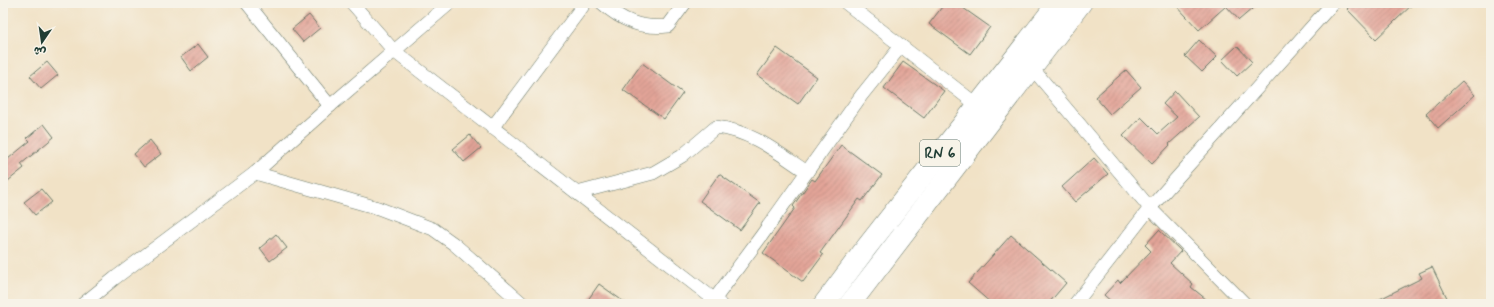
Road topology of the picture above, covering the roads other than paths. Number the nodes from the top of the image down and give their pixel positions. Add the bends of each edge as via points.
1 (247, 3) edge
2 (352, 3) edge
3 (450, 3) edge
4 (584, 3) edge
5 (602, 3) edge
6 (685, 3) edge
7 (846, 3) edge
8 (1058, 3) edge
9 (1081, 3) edge
10 (1333, 3) edge
11 (901, 46) junction
12 (394, 51) junction
13 (1025, 60) junction
14 (977, 105) junction
15 (330, 106) junction
16 (492, 128) junction
17 (807, 172) junction
18 (255, 173) junction
19 (577, 193) junction
20 (1150, 208) junction
21 (715, 303) edge
22 (82, 304) edge
23 (523, 304) edge
24 (824, 304) edge
25 (850, 304) edge
26 (1075, 304) edge
27 (1245, 304) edge

1 - 15 street
2 - 12 street
3 - 12 street
4 - 16 street
5 - 6 street via 630,22 653,28 668,26
7 - 11 street
8 - 13 main road, RN 6
9 - 13 main road, RN 6
10 - 20 street
11 - 14 street
11 - 17 street via 861,96
12 - 15 street
12 - 16 street
13 - 14 main road, RN 6
13 - 20 street
13 - 25 main road, RN 6
14 - 24 main road, RN 6
15 - 18 street
16 - 19 street
17 - 19 street via 754,138 716,126 682,156 653,173
17 - 21 street
18 - 22 street
18 - 23 street via 378,208 433,229
19 - 21 street
20 - 26 street
20 - 27 street

